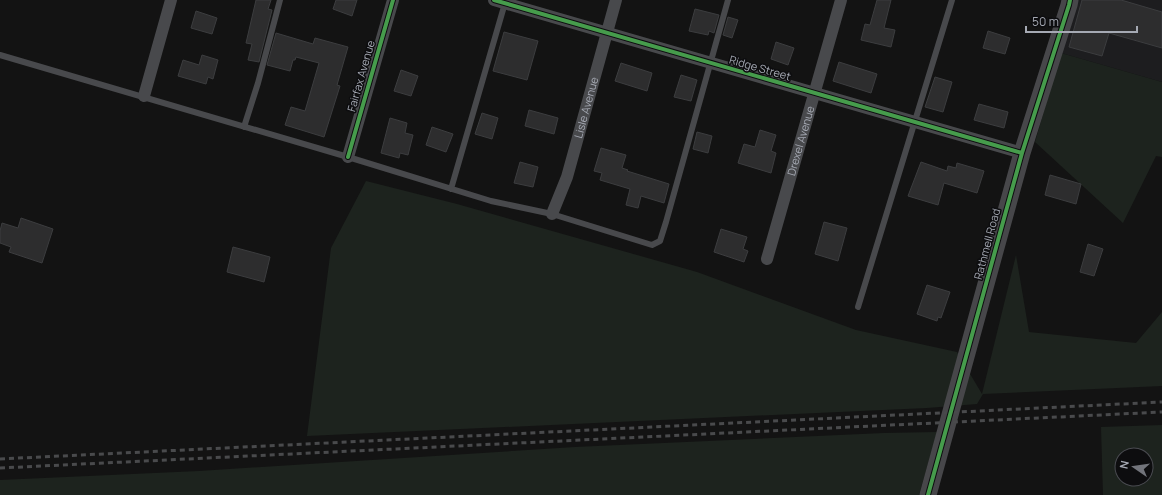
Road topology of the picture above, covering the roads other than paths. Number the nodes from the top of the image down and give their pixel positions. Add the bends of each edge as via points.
1 (171, 0) edge
2 (280, 0) edge
3 (393, 0) edge
4 (616, 0) edge
5 (728, 0) edge
6 (841, 0) edge
7 (952, 0) edge
8 (1070, 0) edge
9 (500, 2) edge
10 (608, 33) junction
11 (0, 55) edge
12 (710, 62) junction
13 (814, 93) junction
14 (144, 96) junction
15 (915, 122) junction
16 (244, 127) junction
17 (1022, 153) junction
18 (348, 157) junction
19 (451, 189) junction
20 (552, 214) junction
21 (767, 259) dead end
22 (858, 307) dead end
23 (928, 495) edge

1 - 14 street
2 - 16 lane
3 - 18 street, Fairfax Avenue
4 - 10 street, Lisle Avenue
5 - 12 lane
6 - 13 street, Drexel Avenue
7 - 15 lane
8 - 17 street, Rathmell Road
9 - 10 street, Ridge Street
9 - 19 lane
10 - 12 street, Ridge Street
10 - 20 street, Lisle Avenue via 566,177
11 - 14 lane
12 - 13 street, Ridge Street
12 - 20 lane via 660,241 652,245
13 - 15 street, Ridge Street
13 - 21 street, Drexel Avenue
14 - 16 lane
15 - 17 street, Ridge Street
15 - 22 lane
16 - 18 lane
17 - 23 street, Rathmell Road
18 - 19 lane
19 - 20 lane via 491,201

